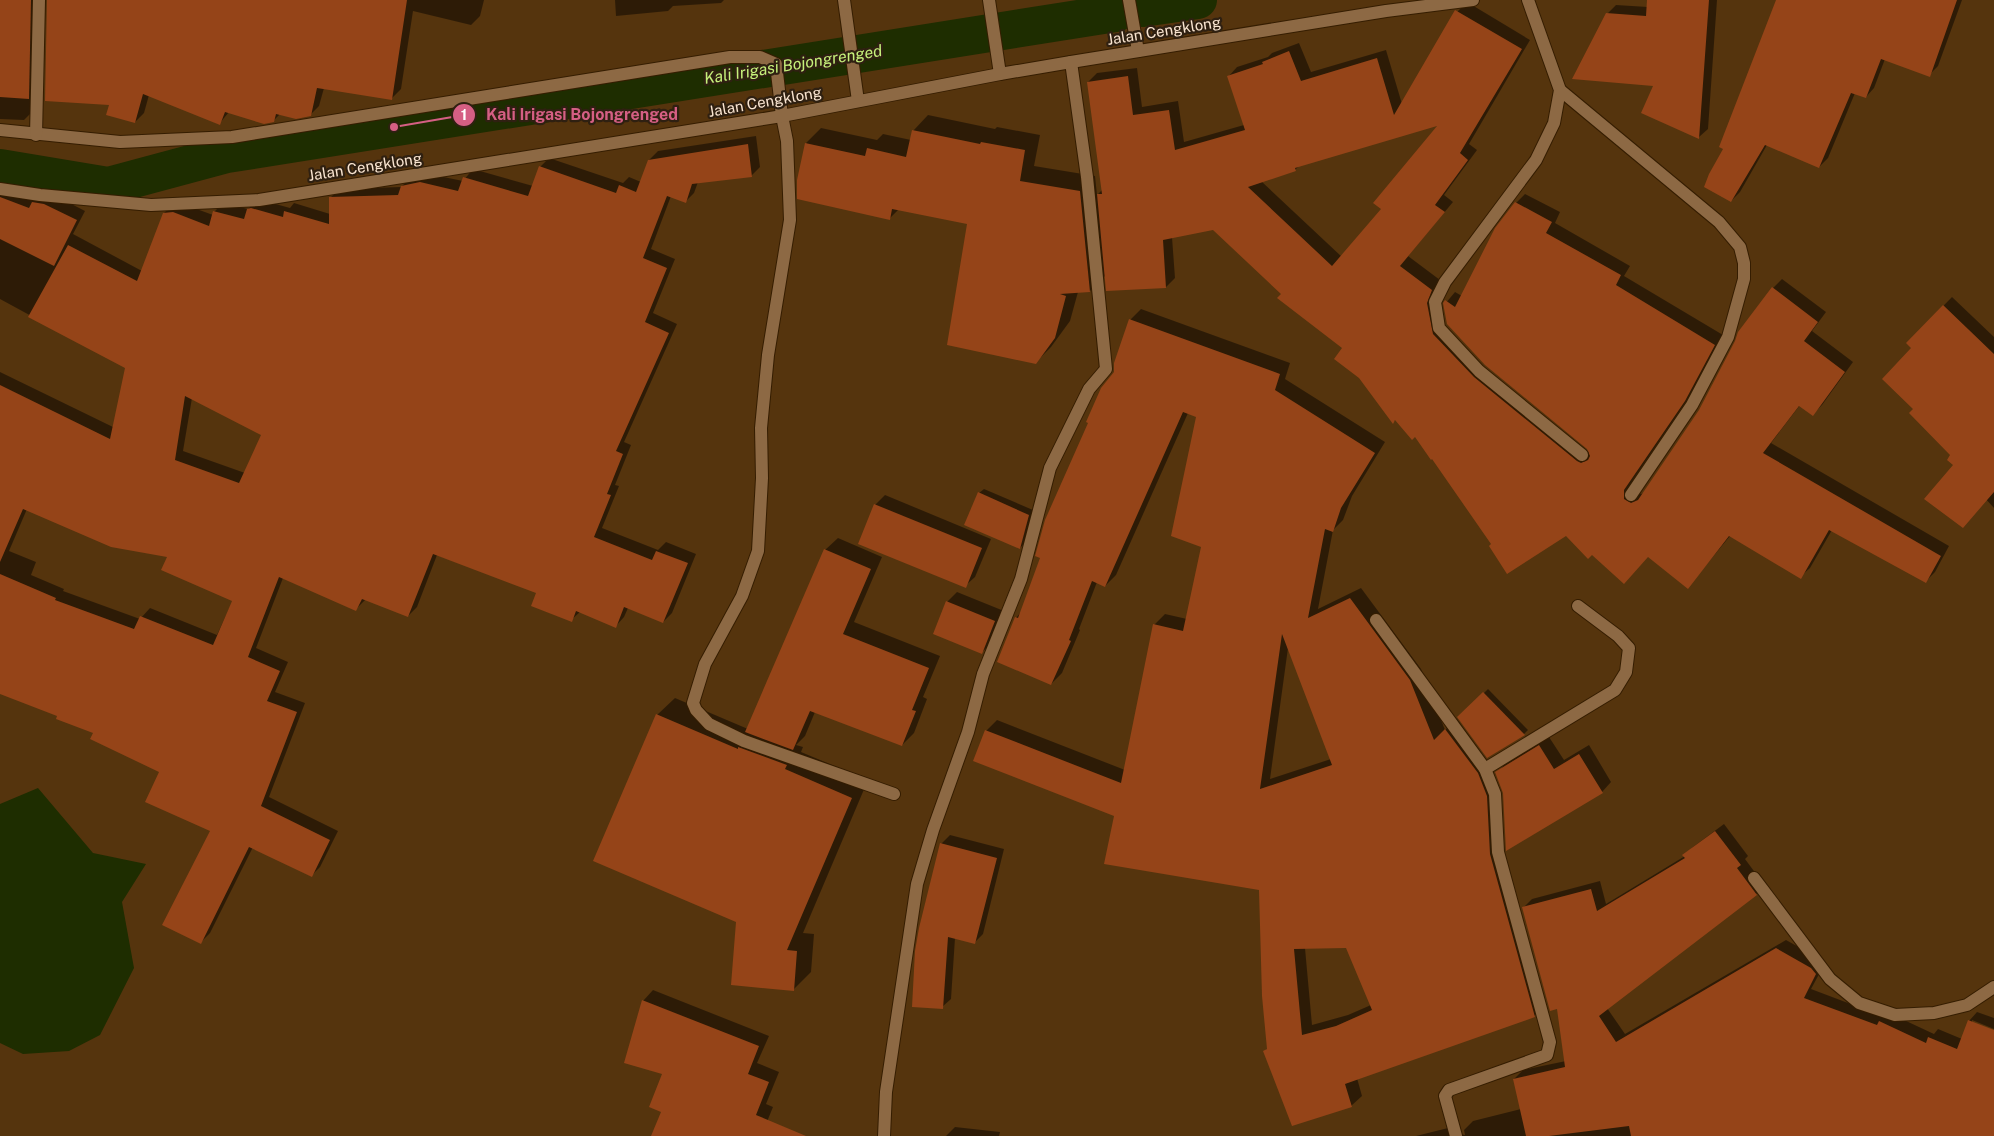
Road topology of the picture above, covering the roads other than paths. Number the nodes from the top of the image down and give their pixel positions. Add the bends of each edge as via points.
1 (39, 0) edge
2 (844, 0) edge
3 (988, 0) edge
4 (1129, 0) edge
5 (1473, 0) edge
6 (1528, 0) edge
7 (1408, 4) edge
8 (1138, 52) junction
9 (1071, 62) junction
10 (999, 69) junction
11 (1560, 90) junction
12 (858, 101) junction
13 (781, 111) junction
14 (0, 130) edge
15 (36, 135) junction
16 (0, 189) edge
17 (1582, 455) dead end
18 (1631, 495) dead end
19 (1578, 606) dead end
20 (1376, 620) dead end
21 (1485, 769) junction
22 (894, 794) dead end
23 (1754, 878) dead end
24 (1994, 987) edge
25 (884, 1136) edge
26 (1456, 1136) edge

1 - 15 street
2 - 12 street
3 - 10 street
4 - 8 street
5 - 7 street, Jalan Cengklong
6 - 11 street
7 - 8 street, Jalan Cengklong
8 - 9 street, Jalan Cengklong
9 - 10 street, Jalan Cengklong
9 - 25 street via 1088,177 1106,369 1077,410 1050,468 1021,579 983,674 968,732 917,884 886,1092
10 - 12 street, Jalan Cengklong
11 - 17 street via 1554,123 1536,160 1445,282 1436,302 1436,316 1439,328 1479,371
11 - 18 street via 1719,222 1740,247 1744,263 1744,279 1728,338 1692,405
12 - 13 street, Jalan Cengklong
13 - 15 street via 776,64 760,57 730,57 232,137 120,142
13 - 16 street, Jalan Cengklong via 259,200 150,204
13 - 22 street via 787,141 790,220 768,355 761,428 758,551 742,596 705,664 693,703 709,724 744,741
14 - 15 street
19 - 21 street via 1629,648 1621,682 1615,690 1584,710
20 - 21 street
21 - 26 street via 1495,794 1498,852 1550,1042 1547,1055 1449,1090 1445,1096
23 - 24 street via 1830,979 1859,1003 1895,1015 1934,1013 1967,1005

